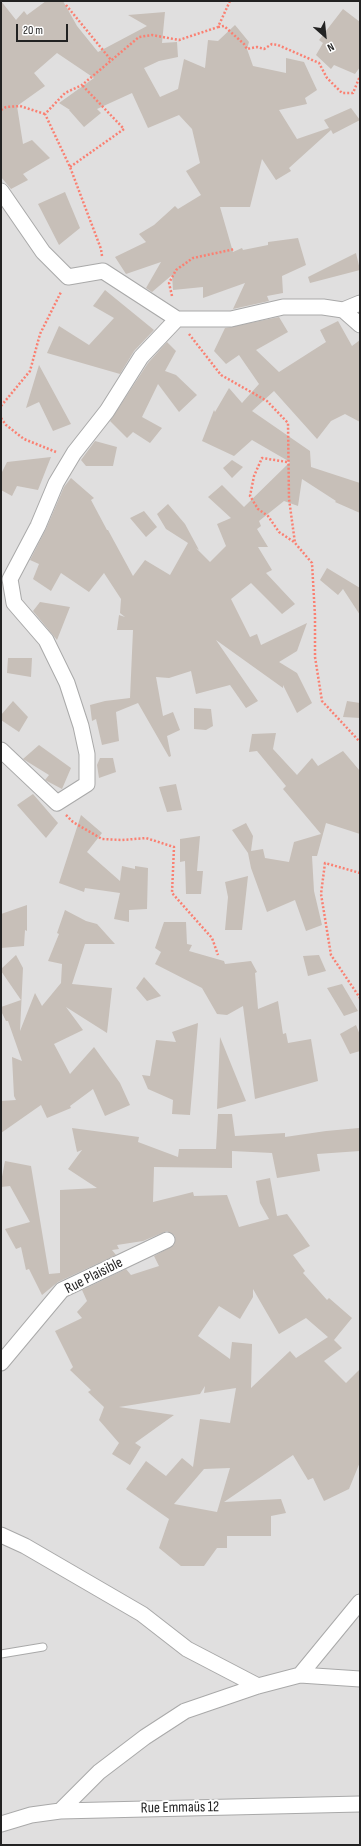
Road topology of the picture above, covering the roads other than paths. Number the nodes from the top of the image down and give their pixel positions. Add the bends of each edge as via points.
1 (1, 191) edge
2 (360, 304) edge
3 (343, 310) junction
4 (176, 319) junction
5 (360, 325) edge
6 (1, 750) edge
7 (167, 1240) dead end
8 (1, 1363) edge
9 (1, 1535) edge
10 (360, 1602) edge
11 (43, 1647) dead end
12 (1, 1654) edge
13 (300, 1675) junction
14 (360, 1679) edge
15 (258, 1686) junction
16 (360, 1804) edge
17 (60, 1811) junction
18 (1, 1824) edge

1 - 4 street via 43,252 68,277 103,271
2 - 3 street
3 - 4 street via 323,307 283,308 231,319
3 - 5 street
4 - 6 street via 141,357 107,411 71,458 56,483 38,526 10,579 14,603 46,640 67,683 82,726 87,754 87,784 57,803
7 - 8 street, Rue Plaisible via 62,1290
9 - 15 street via 25,1546 142,1614 188,1648
10 - 13 street
11 - 12 lane
13 - 14 street
13 - 15 street
15 - 17 street via 185,1711 99,1772
16 - 17 street, Rue Emmaüs 12
17 - 18 street, Rue Emmaüs 12 via 31,1815

